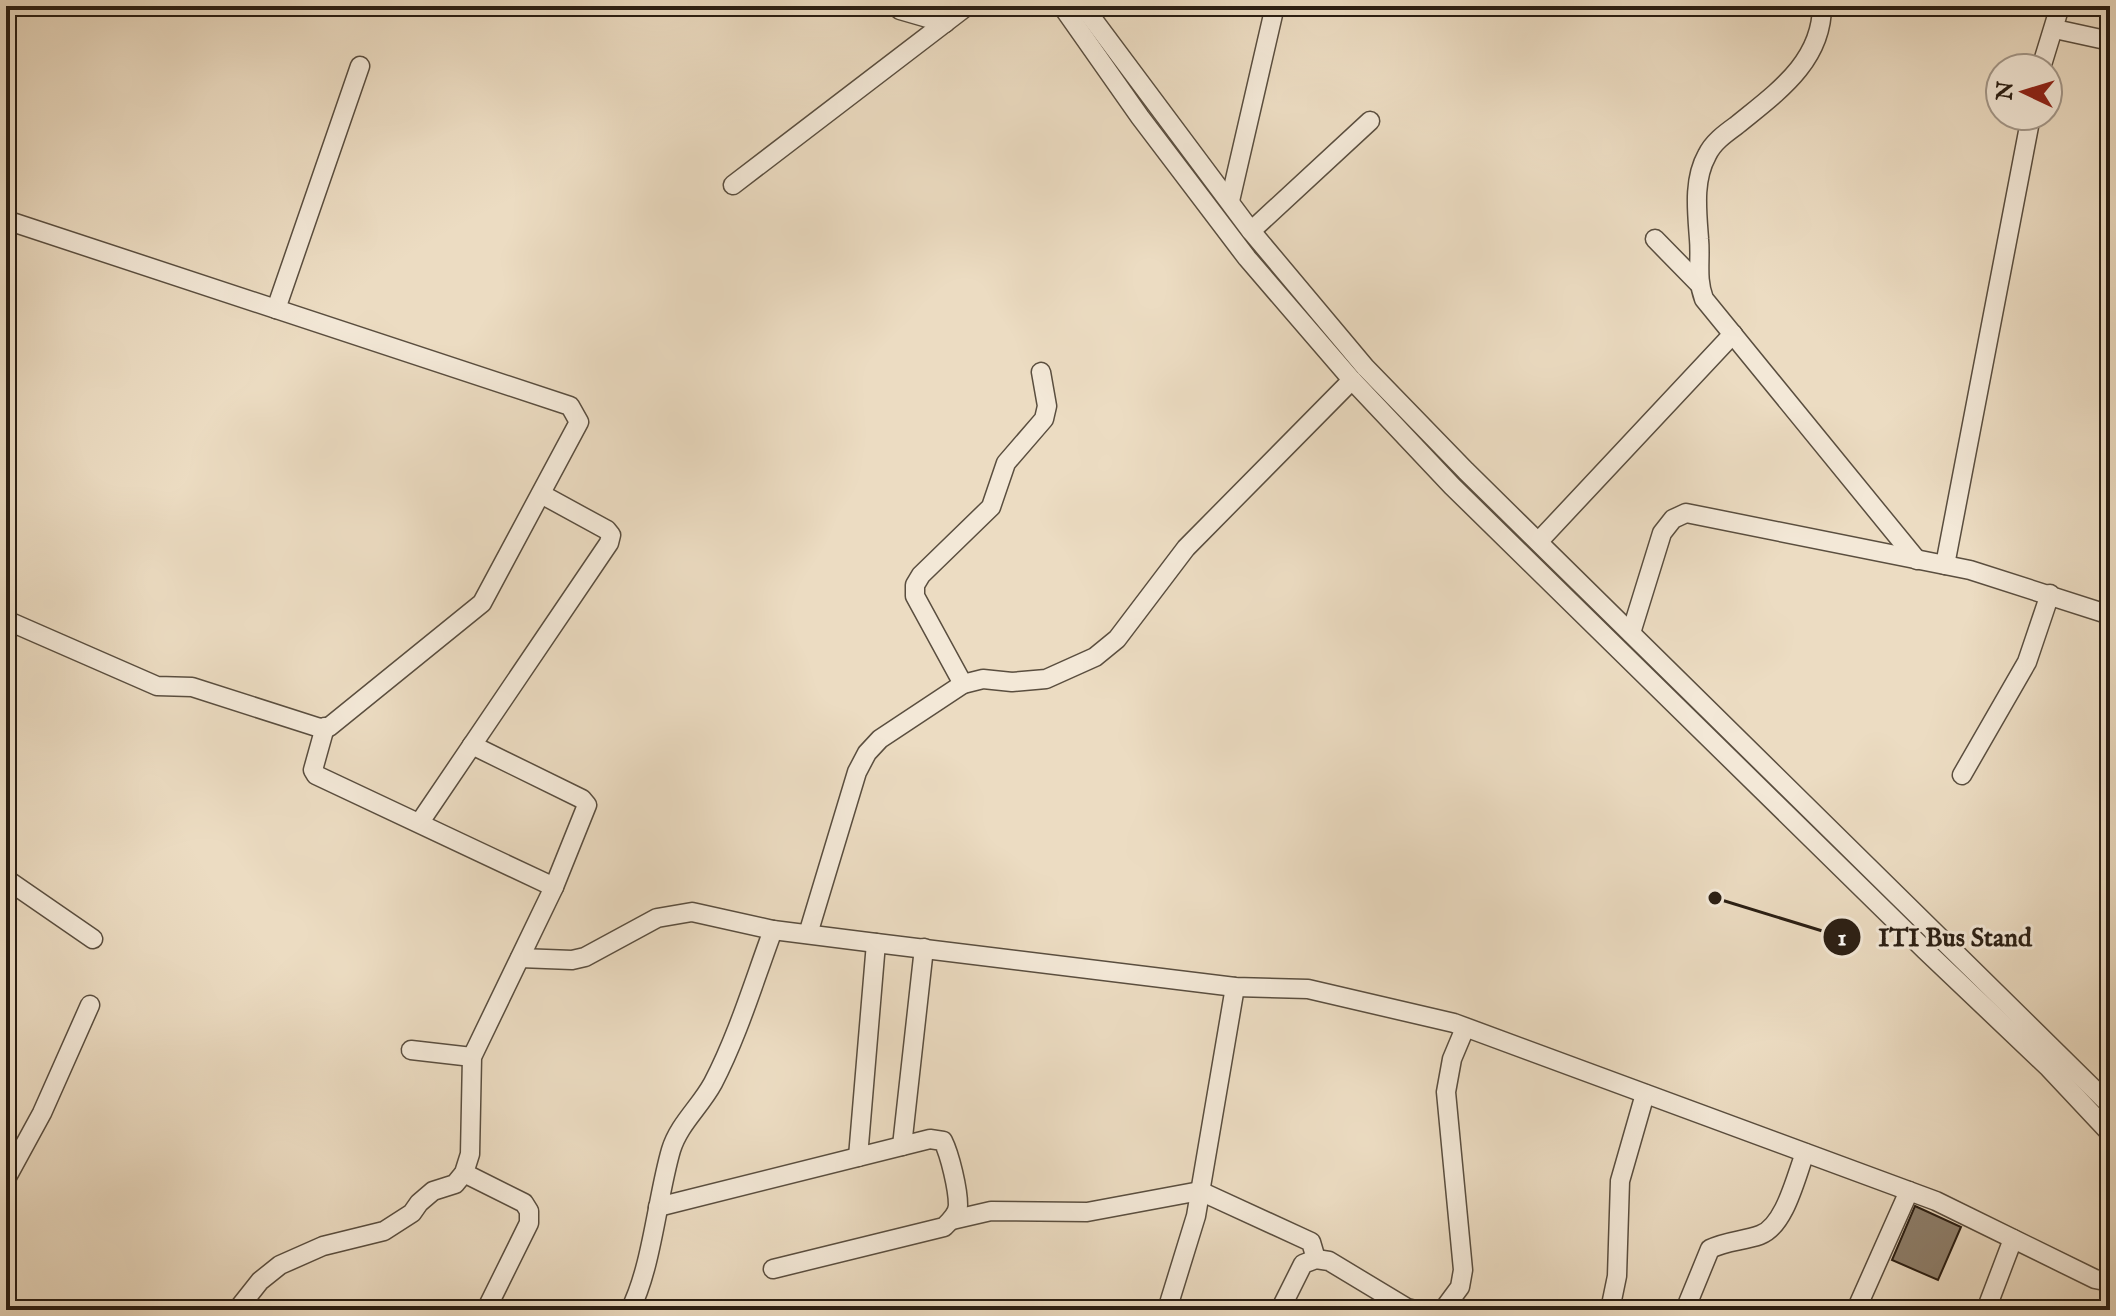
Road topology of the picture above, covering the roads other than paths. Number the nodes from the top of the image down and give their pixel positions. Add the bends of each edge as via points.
1 (896, 6) edge
2 (967, 6) edge
3 (1062, 6) edge
4 (1083, 6) edge
5 (1275, 6) edge
6 (1822, 6) edge
7 (2060, 6) edge
8 (945, 23) junction
9 (2055, 29) junction
10 (2110, 41) edge
11 (2047, 52) edge
12 (360, 66) dead end
13 (1370, 121) dead end
14 (2028, 132) edge
15 (733, 185) dead end
16 (1230, 201) junction
17 (6, 220) edge
18 (1251, 231) junction
19 (1655, 239) dead end
20 (1698, 283) junction
21 (276, 309) junction
22 (1733, 334) junction
23 (1041, 372) dead end
24 (1352, 380) junction
25 (541, 494) junction
26 (1539, 541) junction
27 (1917, 560) junction
28 (1945, 565) junction
29 (2050, 594) junction
30 (2110, 615) edge
31 (6, 620) edge
32 (1631, 633) junction
33 (963, 684) junction
34 (325, 727) junction
35 (472, 745) junction
36 (1962, 775) dead end
37 (420, 822) junction
38 (1877, 875) junction
39 (6, 879) edge
40 (554, 887) junction
41 (1864, 890) junction
42 (1918, 915) junction
43 (1904, 929) junction
44 (773, 930) junction
45 (808, 934) junction
46 (93, 939) dead end
47 (876, 943) junction
48 (924, 948) junction
49 (520, 958) junction
50 (1235, 987) junction
51 (90, 1005) dead end
52 (1465, 1028) junction
53 (411, 1050) dead end
54 (472, 1057) junction
55 (1645, 1094) junction
56 (2108, 1095) edge
57 (2110, 1133) edge
58 (902, 1146) junction
59 (1805, 1153) junction
60 (858, 1157) junction
61 (464, 1173) junction
62 (6, 1179) edge
63 (1200, 1191) junction
64 (1909, 1191) junction
65 (658, 1207) junction
66 (952, 1220) junction
67 (2013, 1239) junction
68 (1316, 1259) junction
69 (773, 1269) dead end
70 (2110, 1282) edge
71 (237, 1310) edge
72 (486, 1310) edge
73 (630, 1310) edge
74 (1167, 1310) edge
75 (1280, 1310) edge
76 (1415, 1310) edge
77 (1443, 1310) edge
78 (1610, 1310) edge
79 (1685, 1310) edge
80 (1856, 1310) edge
81 (1986, 1310) edge

1 - 8 street
2 - 8 street
3 - 24 street via 1247,258
4 - 16 street
5 - 16 street
6 - 20 street via 1804,64 1707,153 1697,189
7 - 9 street
8 - 15 street
9 - 10 street
9 - 11 street
12 - 21 street
13 - 18 street
14 - 28 street
16 - 18 street
17 - 21 street
18 - 26 street via 1365,367
19 - 20 street
20 - 22 street via 1704,299
21 - 25 street via 570,406 579,422
22 - 26 street
22 - 27 street
23 - 33 street via 1044,419 1006,463 991,507 915,585 915,596
24 - 33 street via 1186,548 1117,639 1095,657 1046,679
24 - 41 street via 1452,486
25 - 34 street via 482,603
25 - 35 street via 607,530 609,543
26 - 32 street
27 - 28 street
27 - 32 street via 1686,513 1662,533
28 - 29 street
29 - 30 street
29 - 36 street via 2027,662
31 - 34 street via 157,686 192,687
32 - 38 street
33 - 45 street via 867,753
34 - 37 street via 316,775
35 - 37 street
35 - 40 street via 587,805
37 - 40 street
38 - 41 street
38 - 42 street
39 - 46 street
40 - 49 street
41 - 43 street
42 - 43 street
42 - 56 street
43 - 57 street
44 - 45 street
44 - 49 street via 677,913 657,918 585,957
44 - 65 street via 711,1088 679,1129
45 - 47 street
47 - 48 street
47 - 60 street
48 - 50 street
48 - 58 street
49 - 54 street
50 - 52 street via 1308,989
50 - 63 street
51 - 62 street
52 - 55 street
52 - 77 street via 1446,1092 1463,1270 1460,1287
53 - 54 street
54 - 61 street via 470,1154
55 - 59 street
55 - 78 street via 1620,1181 1617,1276
58 - 60 street
58 - 66 street via 943,1141 958,1208
59 - 64 street
59 - 79 street via 1773,1227 1710,1249
60 - 65 street
61 - 71 street via 384,1231 323,1246 280,1265
61 - 72 street via 524,1203 529,1211 529,1223
63 - 66 street via 1087,1212 991,1211
63 - 68 street via 1311,1242
63 - 74 street
64 - 67 street
64 - 80 street
65 - 73 street
66 - 69 street via 944,1227
67 - 70 street
67 - 81 street
68 - 75 street via 1303,1264
68 - 76 street via 1329,1261

